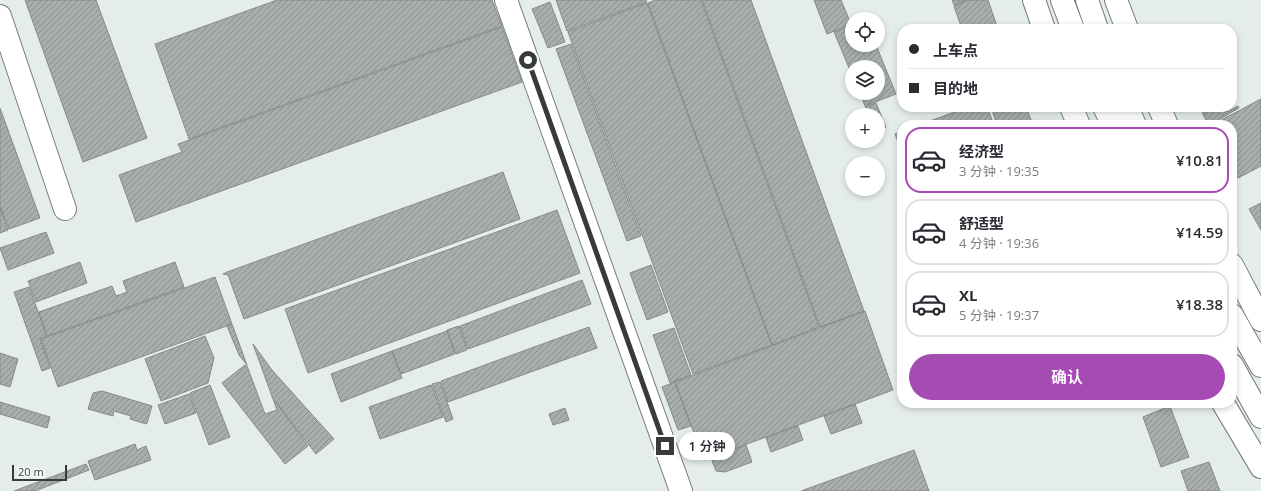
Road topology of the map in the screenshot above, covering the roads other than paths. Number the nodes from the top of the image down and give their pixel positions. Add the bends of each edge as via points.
1 (506, 0) edge
2 (1034, 0) edge
3 (1062, 0) edge
4 (1087, 0) edge
5 (1116, 0) edge
6 (0, 16) edge
7 (1042, 24) edge
8 (1071, 24) edge
9 (1095, 24) edge
10 (1125, 24) edge
11 (65, 209) dead end
12 (1237, 274) edge
13 (1261, 320) edge
14 (1237, 323) edge
15 (1261, 366) edge
16 (1237, 374) edge
17 (1226, 408) edge
18 (1261, 417) edge
19 (1261, 467) edge
20 (681, 491) edge

1 - 20 main road
2 - 7 main road
3 - 8 main road
4 - 9 main road
5 - 10 main road
6 - 11 main road
12 - 13 main road
14 - 15 main road
16 - 18 main road
17 - 19 main road

